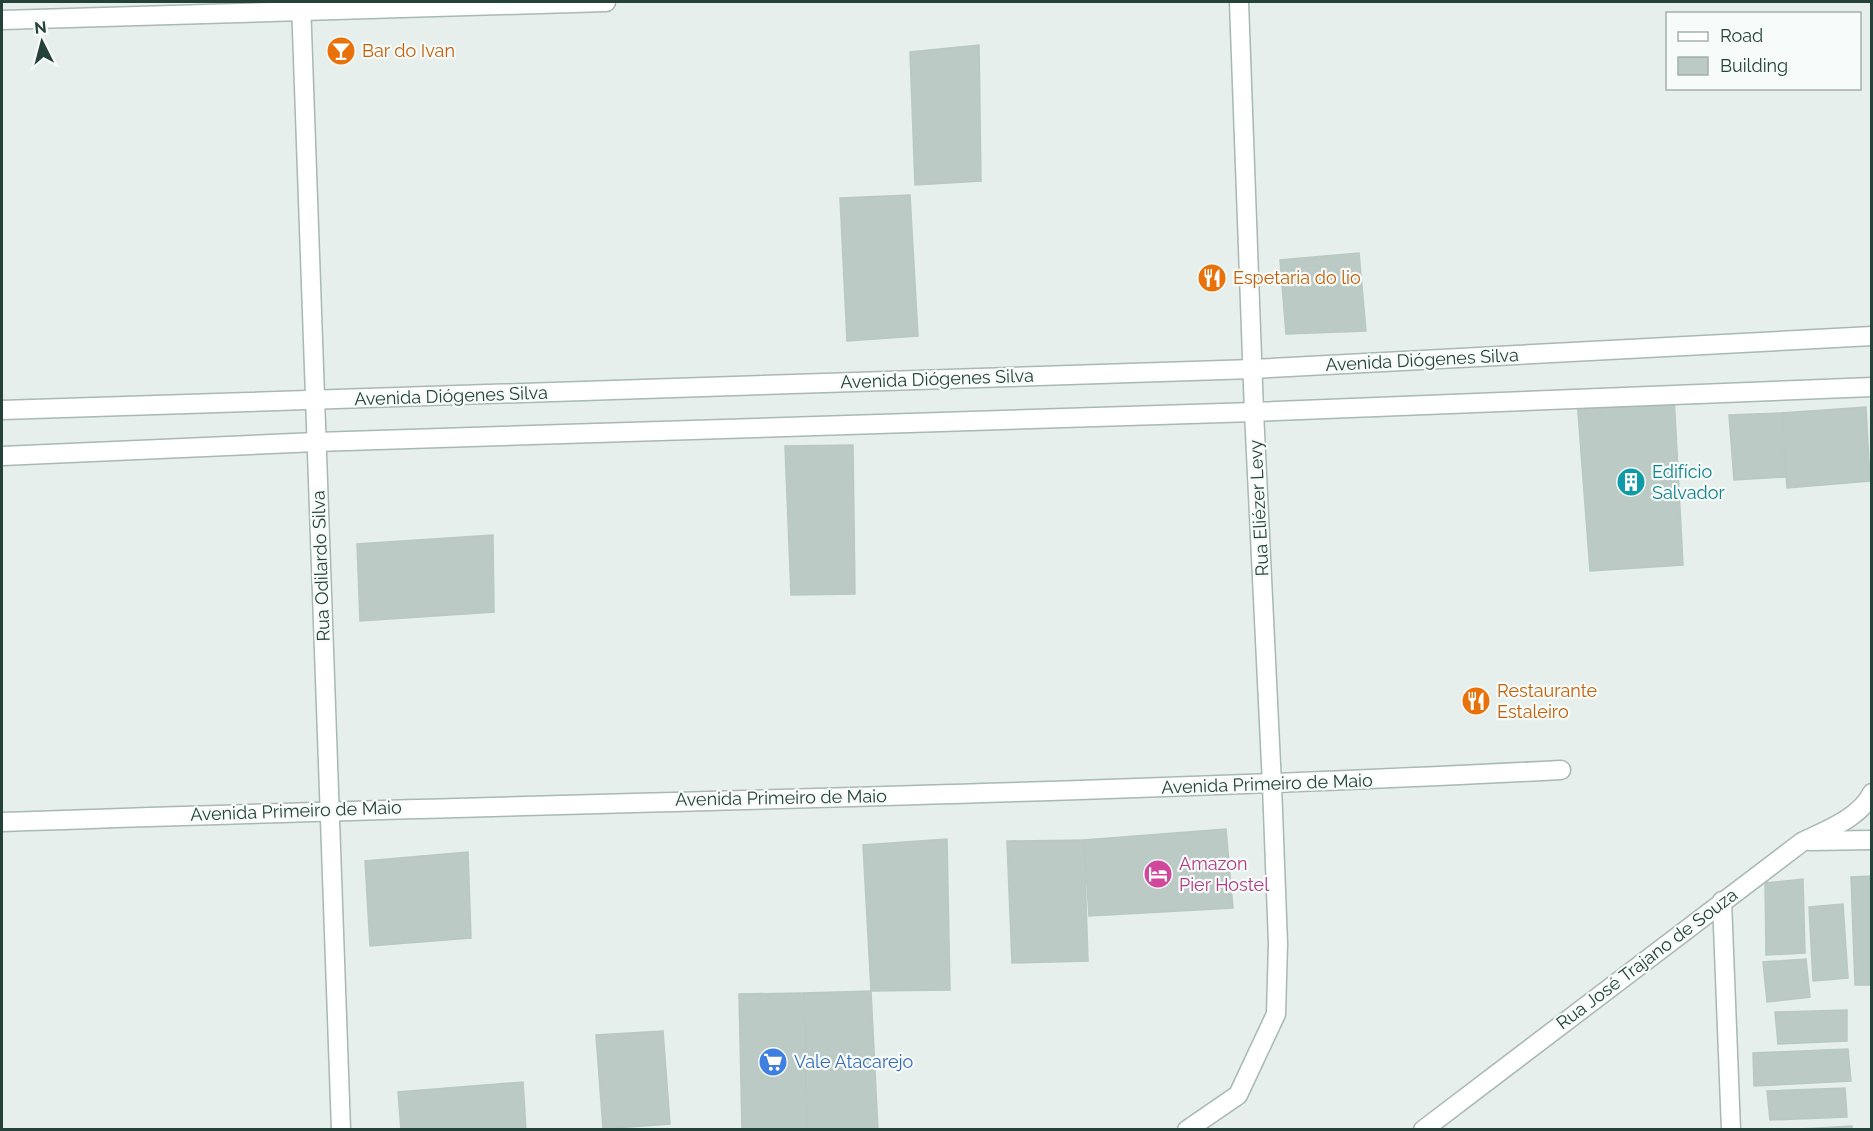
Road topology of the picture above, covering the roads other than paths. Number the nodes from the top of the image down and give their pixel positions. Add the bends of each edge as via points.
1 (606, 2) edge
2 (1239, 2) edge
3 (302, 6) edge
4 (2, 20) edge
5 (1872, 336) edge
6 (1253, 369) junction
7 (1872, 387) edge
8 (315, 400) junction
9 (2, 410) edge
10 (1254, 412) junction
11 (316, 442) junction
12 (2, 456) edge
13 (1561, 770) dead end
14 (1272, 785) junction
15 (1872, 793) edge
16 (329, 810) junction
17 (2, 822) edge
18 (1872, 840) edge
19 (1802, 842) junction
20 (1722, 901) junction
21 (341, 1130) edge
22 (1186, 1130) edge
23 (1423, 1130) edge
24 (1731, 1130) edge

1 - 3 street
2 - 6 street, Rua Eliézer Levy
3 - 4 street
3 - 8 street, Rua Odilardo Silva
5 - 6 street, Avenida Diógenes Silva
6 - 8 street, Avenida Diógenes Silva
6 - 10 street, Rua Eliézer Levy
7 - 10 street
8 - 9 street, Avenida Diógenes Silva
8 - 11 street, Rua Odilardo Silva
10 - 11 street
10 - 14 street, Rua Eliézer Levy
11 - 12 street
11 - 16 street, Rua Odilardo Silva
13 - 14 street, Avenida Primeiro de Maio
14 - 16 street, Avenida Primeiro de Maio
14 - 22 street, Rua Eliézer Levy via 1278,944 1276,1014 1238,1095
15 - 19 street, Rua José Trajano de Souza via 1866,805
16 - 17 street, Avenida Primeiro de Maio
16 - 21 street, Rua Odilardo Silva
18 - 19 street
19 - 20 street, Rua José Trajano de Souza
20 - 23 street, Rua José Trajano de Souza
20 - 24 street

